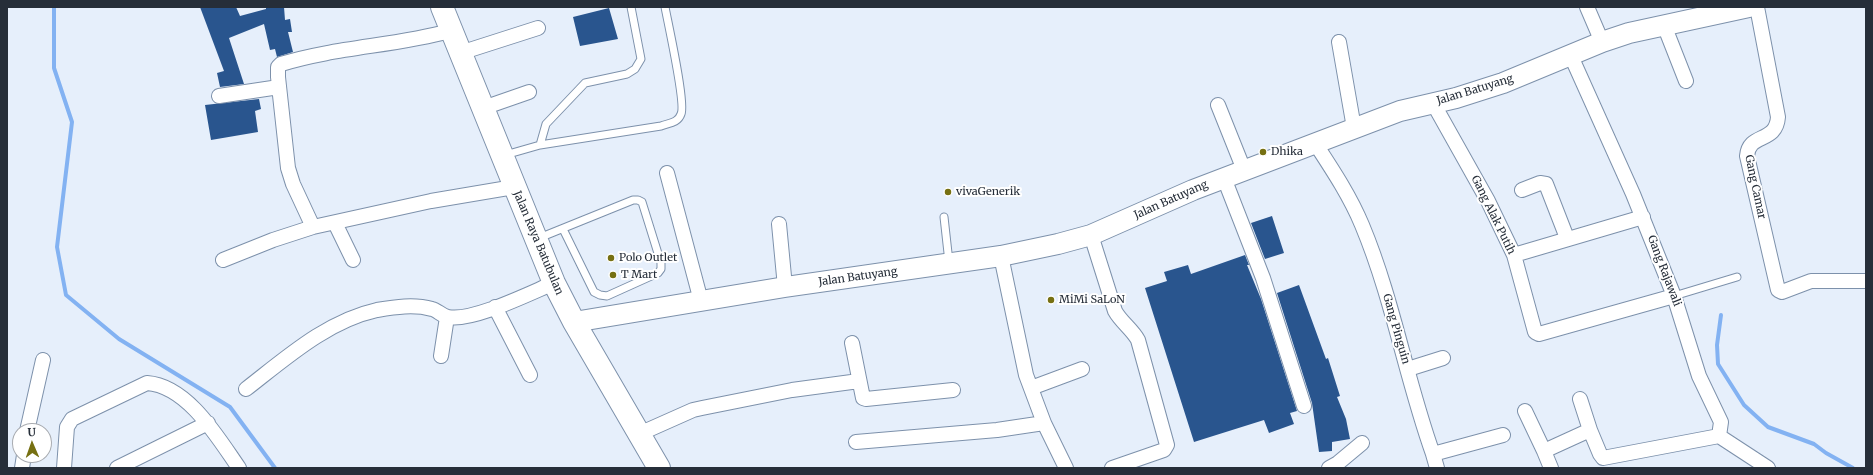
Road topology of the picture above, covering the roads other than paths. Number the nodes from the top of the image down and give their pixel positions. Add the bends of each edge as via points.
1 (631, 7) edge
2 (665, 7) edge
3 (1587, 7) edge
4 (1749, 7) edge
5 (1756, 7) edge
6 (445, 8) edge
7 (1664, 25) junction
8 (538, 28) dead end
9 (450, 31) junction
10 (1339, 42) dead end
11 (1602, 42) junction
12 (460, 53) junction
13 (1571, 56) junction
14 (1686, 81) dead end
15 (279, 87) junction
16 (529, 92) dead end
17 (219, 96) dead end
18 (1433, 103) junction
19 (1218, 105) dead end
20 (483, 108) junction
21 (1354, 128) junction
22 (1315, 143) junction
23 (540, 145) junction
24 (503, 156) junction
25 (1244, 170) junction
26 (667, 172) dead end
27 (1224, 178) junction
28 (514, 187) junction
29 (1522, 190) dead end
30 (944, 217) dead end
31 (1643, 217) junction
32 (335, 222) junction
33 (779, 224) dead end
34 (313, 227) junction
35 (563, 229) junction
36 (1092, 234) junction
37 (1567, 238) junction
38 (536, 240) junction
39 (1514, 255) junction
40 (1001, 256) junction
41 (223, 260) dead end
42 (353, 260) dead end
43 (949, 264) junction
44 (1737, 277) dead end
45 (1866, 280) edge
46 (554, 283) junction
47 (785, 287) junction
48 (1674, 296) junction
49 (701, 301) junction
50 (495, 307) junction
51 (447, 317) junction
52 (574, 322) junction
53 (852, 343) dead end
54 (441, 356) dead end
55 (1443, 358) dead end
56 (43, 360) dead end
57 (1082, 369) dead end
58 (1408, 369) junction
59 (530, 375) dead end
60 (859, 380) junction
61 (1031, 388) junction
62 (246, 389) dead end
63 (953, 390) dead end
64 (1580, 399) dead end
65 (1304, 406) dead end
66 (1525, 411) dead end
67 (29, 423) edge
68 (208, 423) junction
69 (1044, 423) junction
70 (1590, 430) junction
71 (639, 434) junction
72 (1503, 435) dead end
73 (1719, 436) junction
74 (856, 442) dead end
75 (1362, 443) dead end
76 (1544, 451) junction
77 (1433, 454) junction
78 (64, 468) edge
79 (117, 468) edge
80 (239, 468) edge
81 (659, 468) edge
82 (1066, 468) edge
83 (1112, 468) edge
84 (1329, 468) edge
85 (1437, 468) edge
86 (1551, 468) edge
87 (1768, 468) edge

1 - 23 lane via 642,59 635,69 627,74 585,83 546,124
2 - 23 lane via 680,87 682,113 677,121 661,126
3 - 11 street
4 - 7 street, Jalan Batuyang
5 - 45 street, Gang Camar via 1778,116 1777,126 1773,132 1751,143 1747,149 1747,156 1779,292 1812,281
6 - 9 highway, Jalan Raya Batubulan
7 - 11 street, Jalan Batuyang
7 - 14 street
8 - 12 street
9 - 12 highway, Jalan Raya Batubulan
9 - 15 street via 281,64 278,70
10 - 21 street
11 - 13 street, Jalan Batuyang
12 - 20 highway, Jalan Raya Batubulan
13 - 18 street, Jalan Batuyang via 1491,87
13 - 31 street, Gang Rajawali
15 - 17 street
15 - 34 street via 288,168
16 - 20 street
18 - 21 street, Jalan Batuyang via 1400,111
18 - 39 street, Gang Alak Putih
19 - 25 street
20 - 24 highway, Jalan Raya Batubulan
21 - 22 street, Jalan Batuyang
22 - 25 street, Jalan Batuyang
22 - 58 street, Gang Pinguin via 1341,184 1361,223 1378,267
23 - 24 lane
24 - 28 highway, Jalan Raya Batubulan
25 - 27 street, Jalan Batuyang
26 - 49 street
27 - 36 street, Jalan Batuyang
27 - 65 street via 1263,278
28 - 32 street
28 - 38 highway, Jalan Raya Batubulan
29 - 37 street via 1540,183 1546,184
30 - 43 lane
31 - 37 street
31 - 48 street, Gang Rajawali
32 - 34 street
32 - 42 street
33 - 47 street
34 - 41 street
35 - 35 lane via 638,200 642,202 661,269 658,273 607,296 600,295 594,292
35 - 38 lane
36 - 40 street, Jalan Batuyang
36 - 83 street via 1115,311 1138,340 1167,445 1164,450
37 - 39 street
38 - 46 highway, Jalan Raya Batubulan
39 - 48 street, Gang Alak Putih via 1533,329 1537,333
40 - 43 street, Jalan Batuyang
40 - 61 street via 1021,354
43 - 47 street, Jalan Batuyang
44 - 48 lane
46 - 50 street
46 - 52 highway, Jalan Raya Batubulan
47 - 49 street, Jalan Batuyang
48 - 73 street, Gang Rajawali via 1699,376 1721,422
49 - 52 street, Jalan Batuyang
50 - 51 street via 464,316
50 - 59 street
51 - 54 street
51 - 62 street via 433,309 420,307 400,307 360,315 340,323 299,348
52 - 71 highway, Jalan Raya Batubulan
53 - 60 street
55 - 58 street
56 - 67 street
57 - 61 street
58 - 77 street, Gang Pinguin via 1418,413
60 - 63 street via 861,396 866,399
60 - 71 street via 792,390 693,410
61 - 69 street
64 - 70 street
66 - 76 street
68 - 78 street via 174,391 148,383 72,419 67,427
68 - 79 street
68 - 80 street
69 - 74 street via 997,430
69 - 82 street
70 - 73 street via 1603,458
70 - 76 street
71 - 81 highway, Jalan Raya Batubulan
72 - 77 street
73 - 87 street
75 - 84 street
76 - 86 street
77 - 85 street, Gang Pinguin

